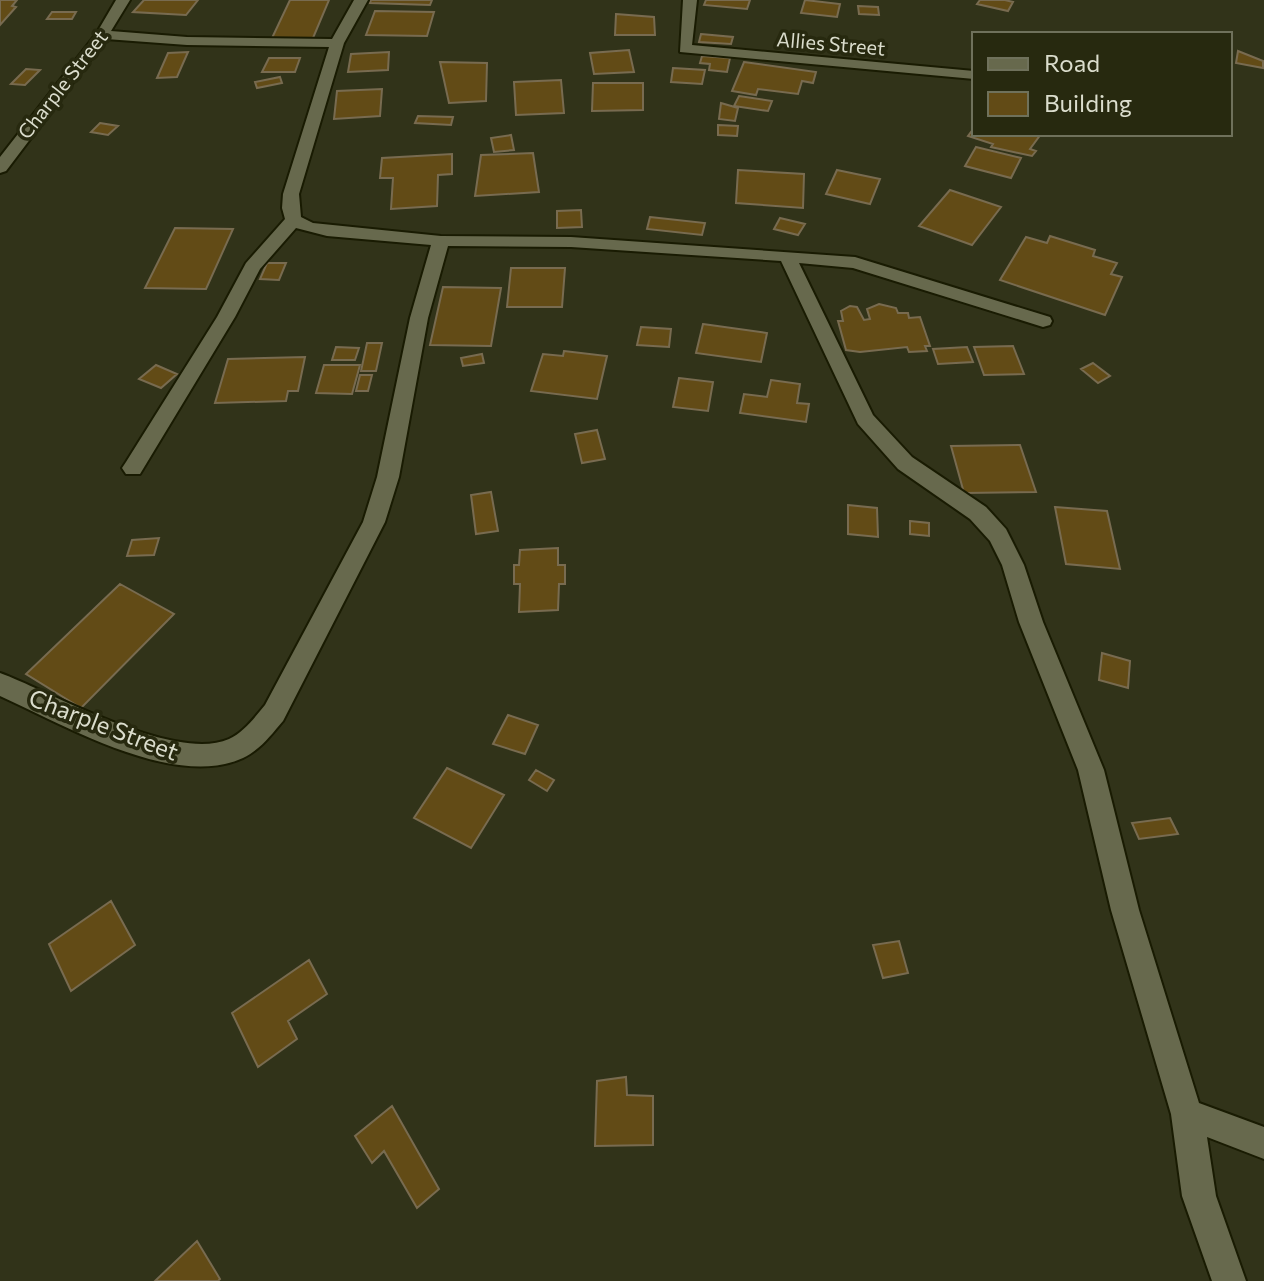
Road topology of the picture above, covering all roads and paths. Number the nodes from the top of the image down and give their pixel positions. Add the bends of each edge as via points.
1 (123, 0) edge
2 (361, 0) edge
3 (690, 0) edge
4 (102, 35) junction
5 (337, 43) junction
6 (972, 75) edge
7 (0, 168) edge
8 (294, 220) junction
9 (441, 241) junction
10 (787, 256) junction
11 (1043, 321) dead end
12 (133, 468) dead end
13 (0, 684) edge
14 (1187, 1114) junction
15 (1264, 1143) edge
16 (1229, 1281) edge

1 - 4 street, Charple Street
2 - 5 street
3 - 6 street, Allies Street via 685,49
4 - 5 street
4 - 7 street, Charple Street
5 - 8 street via 291,194
8 - 9 street via 327,231
8 - 12 street via 252,267
9 - 10 street via 571,242
9 - 13 street, Charple Street via 374,522 274,713 254,738 228,752 188,757 148,746
10 - 11 street via 855,263
10 - 14 street via 865,419 905,463 978,513 998,535 1013,565 1091,770 1125,910
14 - 15 street
14 - 16 street via 1199,1196

